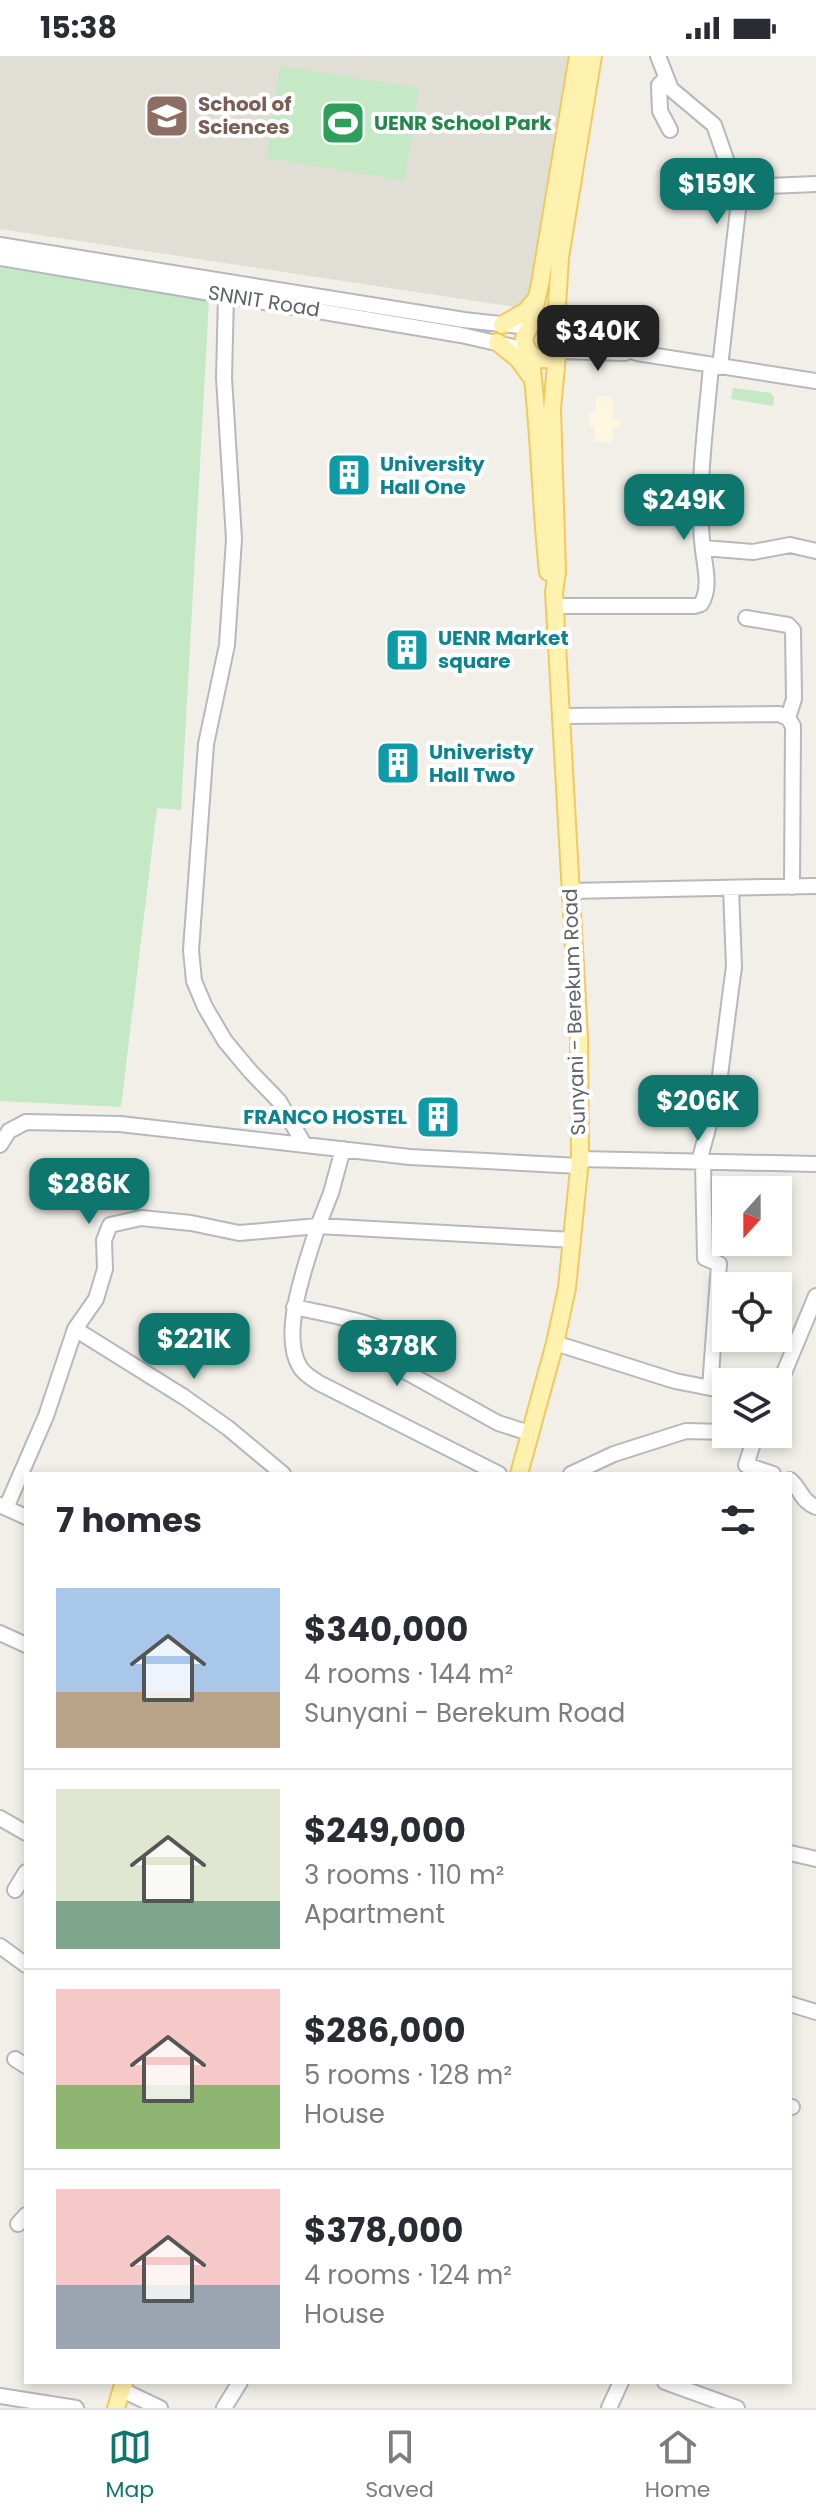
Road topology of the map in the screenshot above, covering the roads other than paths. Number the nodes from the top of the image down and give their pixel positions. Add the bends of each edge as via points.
1 (658, 56) edge
2 (585, 57) edge
3 (582, 76) junction
4 (666, 78) junction
5 (670, 130) dead end
6 (816, 184) edge
7 (740, 192) junction
8 (0, 245) edge
9 (0, 258) edge
10 (71, 263) junction
11 (89, 266) junction
12 (226, 295) junction
13 (537, 298) junction
14 (530, 326) junction
15 (561, 330) junction
16 (500, 333) junction
17 (529, 352) junction
18 (558, 353) junction
19 (637, 353) junction
20 (715, 366) junction
21 (534, 380) junction
22 (816, 381) edge
23 (703, 548) junction
24 (816, 551) edge
25 (555, 599) junction
26 (746, 618) dead end
27 (563, 716) junction
28 (788, 718) junction
29 (816, 886) edge
30 (792, 887) junction
31 (731, 888) junction
32 (570, 891) junction
33 (304, 1144) junction
34 (0, 1145) edge
35 (343, 1149) junction
36 (579, 1162) junction
37 (701, 1162) junction
38 (816, 1164) edge
39 (318, 1226) junction
40 (573, 1240) junction
41 (816, 1296) edge
42 (294, 1307) junction
43 (75, 1329) junction
44 (555, 1343) junction
45 (787, 1368) edge
46 (710, 1388) joint
47 (712, 1432) edge
48 (529, 1433) junction
49 (751, 1448) edge
50 (281, 1472) edge
51 (495, 1472) edge
52 (519, 1472) edge
53 (575, 1472) edge
54 (767, 1472) edge
55 (792, 1483) edge
56 (3, 1506) edge
57 (816, 1507) edge
58 (24, 1516) edge
59 (0, 1633) edge
60 (24, 1644) edge
61 (0, 1818) edge
62 (24, 1832) edge
63 (792, 1853) edge
64 (816, 1859) edge
65 (24, 1875) edge
66 (15, 1890) dead end
67 (0, 1946) edge
68 (24, 1964) edge
69 (792, 2005) edge
70 (816, 2012) edge
71 (239, 2384) edge
72 (620, 2384) edge
73 (671, 2384) edge
74 (123, 2386) edge
75 (0, 2396) edge
76 (76, 2408) edge
77 (116, 2408) edge
78 (160, 2408) edge
79 (224, 2408) edge
80 (609, 2408) edge
81 (737, 2408) edge

1 - 4 street
2 - 3 main road
3 - 13 main road
3 - 15 main road via 560,257
4 - 5 street via 659,85 660,111
4 - 7 street via 678,97 714,125
6 - 7 street
7 - 20 street
8 - 10 street, SNNIT Road
9 - 10 street, SNNIT Road
10 - 11 street, SNNIT Road
11 - 12 street, SNNIT Road
11 - 16 street, SNNIT Road
12 - 16 street, SNNIT Road
12 - 33 street via 224,397 234,539 227,645 206,744 191,950 194,981 205,1007 225,1041 279,1101
13 - 14 main road
13 - 16 main road
14 - 15 main road via 546,320
14 - 16 street, SNNIT Road
14 - 17 main road via 524,338
15 - 18 main road via 563,346
15 - 19 street
16 - 17 street, SNNIT Road
16 - 21 main road
17 - 18 main road via 543,359
17 - 21 main road, Sunyani - Berekum Road
18 - 19 street
18 - 25 main road, Sunyani - Berekum Road via 552,409
19 - 20 street
20 - 22 street
20 - 23 street via 702,479
21 - 25 main road, Sunyani - Berekum Road via 542,511
23 - 24 street via 753,552 790,545
23 - 25 street via 706,582 701,604
25 - 27 main road, Sunyani - Berekum Road
26 - 28 street via 793,630 794,699
27 - 28 street
27 - 32 main road, Sunyani - Berekum Road
28 - 30 street via 793,726
29 - 30 street
30 - 31 street
31 - 32 street
31 - 37 street via 734,967 718,1091
32 - 36 main road, Sunyani - Berekum Road via 579,1037
33 - 34 street via 120,1124 26,1122 9,1131
33 - 35 street
35 - 36 street via 410,1157
35 - 39 street
36 - 37 street
36 - 40 main road, Sunyani - Berekum Road
37 - 38 street
37 - 46 street via 705,1258 719,1264
39 - 40 street
39 - 42 street
39 - 43 street via 239,1233 141,1218 110,1225 96,1299
40 - 44 main road, Sunyani - Berekum Road
41 - 45 street
42 - 48 street via 397,1334 404,1344 396,1361 399,1368 498,1423
42 - 51 street via 292,1350 301,1369
43 - 50 street via 184,1397
43 - 56 street via 46,1416
44 - 46 street
44 - 48 main road, Sunyani - Berekum Road
47 - 53 street via 686,1431
48 - 52 main road, Sunyani - Berekum Road
49 - 54 street via 746,1465
55 - 57 street via 805,1502
56 - 58 street
59 - 60 street
61 - 62 street
63 - 64 street
65 - 66 street
67 - 68 street
69 - 70 street
71 - 79 street
72 - 80 street
73 - 81 street
74 - 77 main road
74 - 78 street
75 - 76 street

